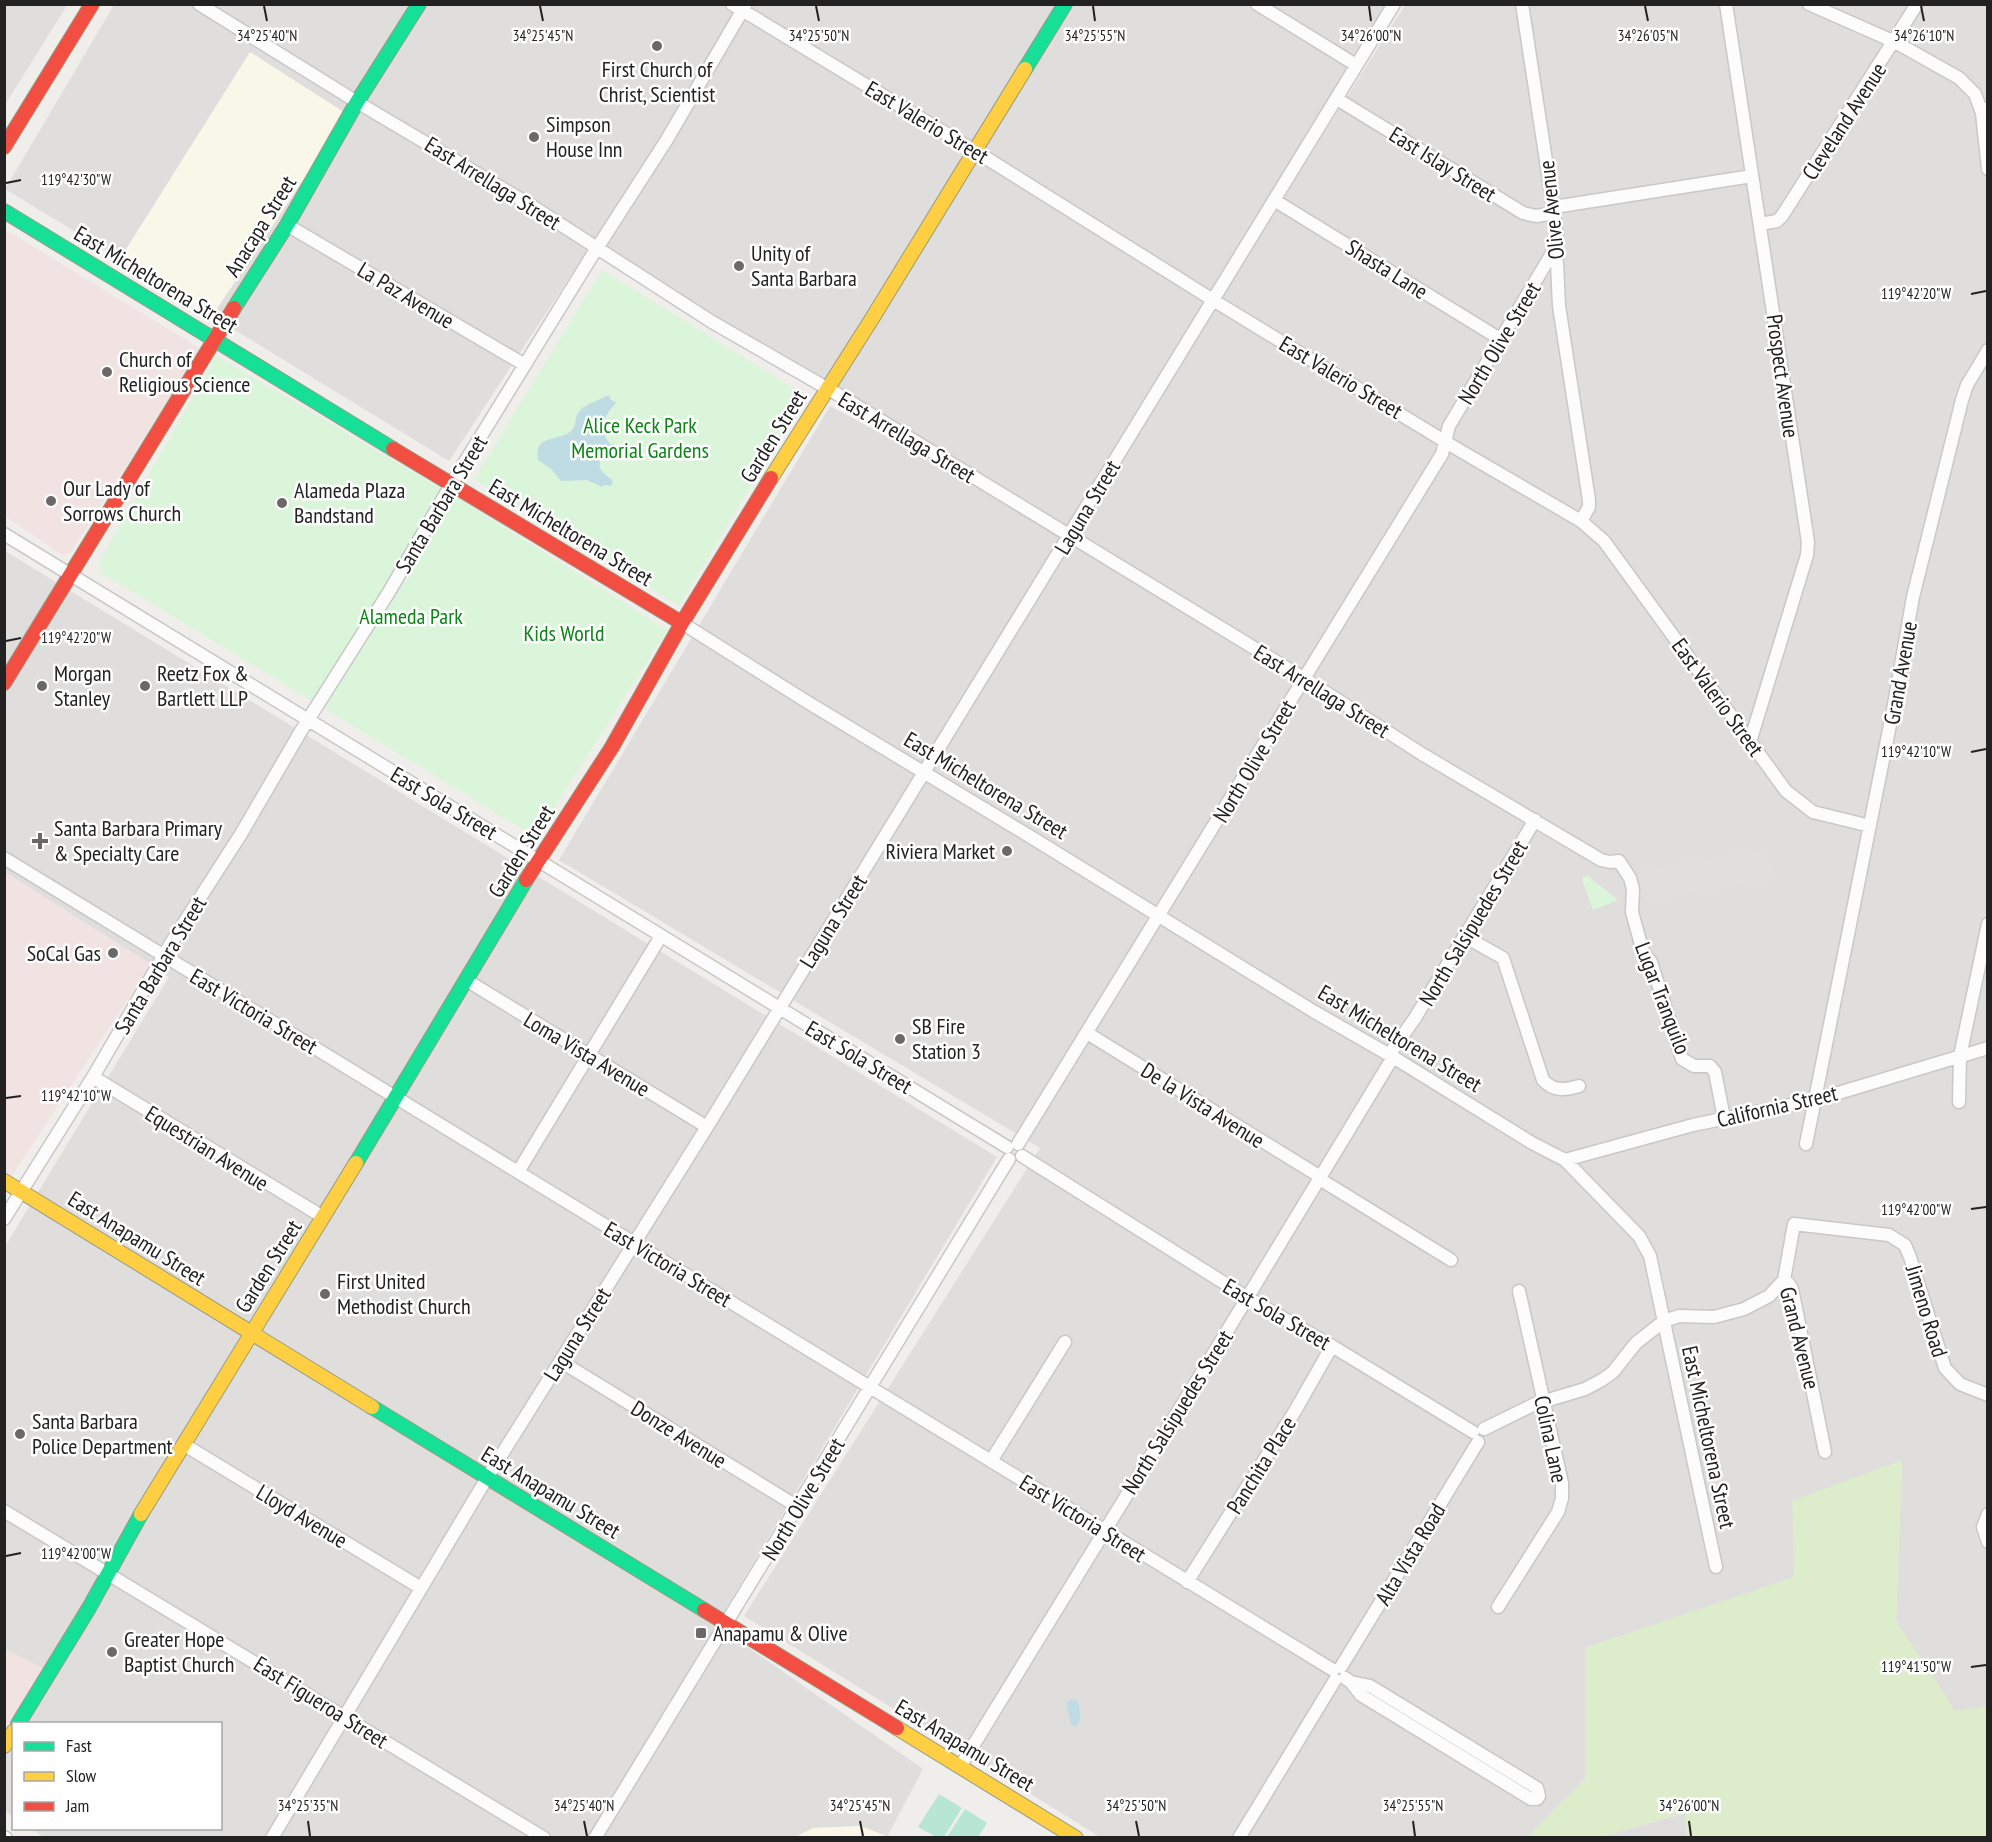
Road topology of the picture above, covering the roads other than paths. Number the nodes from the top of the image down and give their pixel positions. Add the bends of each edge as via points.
1 (92, 4) edge
2 (199, 4) edge
3 (419, 4) edge
4 (1065, 4) edge
5 (1257, 4) edge
6 (1394, 4) edge
7 (1522, 4) edge
8 (1726, 4) edge
9 (1809, 4) edge
10 (1917, 4) edge
11 (740, 6) edge
12 (1895, 42) junction
13 (1356, 65) junction
14 (1336, 99) junction
15 (357, 102) junction
16 (1985, 109) edge
17 (4, 147) edge
18 (975, 151) junction
19 (1988, 169) edge
20 (1752, 176) junction
21 (1274, 200) junction
22 (1554, 210) junction
23 (4, 211) edge
24 (1760, 224) junction
25 (287, 225) junction
26 (597, 248) junction
27 (1554, 250) junction
28 (1213, 300) junction
29 (214, 339) junction
30 (1500, 339) junction
31 (1987, 353) edge
32 (525, 365) junction
33 (827, 388) junction
34 (1446, 440) junction
35 (452, 483) junction
36 (1581, 521) junction
37 (4, 534) edge
38 (1069, 536) junction
39 (71, 575) junction
40 (682, 623) junction
41 (1305, 679) junction
42 (4, 683) edge
43 (309, 719) junction
44 (1750, 742) junction
45 (925, 772) junction
46 (1535, 820) junction
47 (1870, 826) junction
48 (4, 858) edge
49 (538, 861) junction
50 (1619, 861) joint
51 (1160, 916) junction
52 (1988, 924) edge
53 (661, 936) junction
54 (1464, 936) junction
55 (164, 955) junction
56 (466, 980) junction
57 (779, 1008) junction
58 (1087, 1033) junction
59 (1988, 1048) edge
60 (589, 1055) junction
61 (1391, 1056) junction
62 (1960, 1056) junction
63 (93, 1077) junction
64 (1579, 1086) dead end
65 (395, 1096) junction
66 (1815, 1100) junction
67 (1959, 1102) dead end
68 (1724, 1118) junction
69 (707, 1127) junction
70 (1806, 1144) dead end
71 (1014, 1152) junction
72 (1565, 1160) junction
73 (518, 1172) junction
74 (1319, 1177) junction
75 (4, 1181) edge
76 (21, 1192) junction
77 (323, 1217) junction
78 (4, 1219) edge
79 (1794, 1224) joint
80 (634, 1243) junction
81 (1451, 1260) dead end
82 (1784, 1280) junction
83 (1519, 1291) dead end
84 (1248, 1298) junction
85 (1664, 1321) junction
86 (251, 1333) junction
87 (1065, 1342) dead end
88 (1332, 1346) junction
89 (560, 1361) junction
90 (870, 1387) junction
91 (1988, 1395) edge
92 (1544, 1400) junction
93 (1478, 1434) junction
94 (183, 1444) junction
95 (1825, 1452) dead end
96 (991, 1461) junction
97 (487, 1478) junction
98 (798, 1507) junction
99 (4, 1511) edge
100 (1988, 1514) edge
101 (1104, 1531) junction
102 (1988, 1542) edge
103 (1716, 1567) dead end
104 (108, 1573) junction
105 (1187, 1582) junction
106 (421, 1588) junction
107 (1498, 1607) dead end
108 (726, 1624) junction
109 (1341, 1675) junction
110 (345, 1716) junction
111 (19, 1722) edge
112 (960, 1767) junction
113 (272, 1838) edge
114 (544, 1838) edge
115 (595, 1838) edge
116 (1076, 1838) edge
117 (1239, 1838) edge

1 - 17 street
2 - 15 street, East Arrellaga Street
3 - 15 street, Anacapa Street
4 - 18 street, Garden Street
5 - 13 street
6 - 13 street, Laguna Street
7 - 22 street, Olive Avenue
8 - 20 street, Prospect Avenue
9 - 12 street
10 - 12 street, Cleveland Avenue
11 - 18 street, East Valerio Street
11 - 26 street, Santa Barbara Street via 666,141
12 - 16 street via 1959,78
12 - 24 street, Cleveland Avenue via 1782,216
13 - 14 street, Laguna Street
14 - 21 street, Laguna Street
14 - 22 street, East Islay Street via 1523,213 1536,216
15 - 25 street, Anacapa Street
15 - 26 street, East Arrellaga Street
16 - 19 street
18 - 28 street, East Valerio Street
18 - 33 street, Garden Street
20 - 22 street, East Islay Street
20 - 24 street, Prospect Avenue
21 - 28 street, Laguna Street
21 - 30 street, Shasta Lane
22 - 27 street, Olive Avenue
23 - 29 street, East Micheltorena Street
24 - 44 street, Prospect Avenue via 1808,542
25 - 29 street, Anacapa Street
25 - 32 street, La Paz Avenue
26 - 32 street, Santa Barbara Street
26 - 33 street, East Arrellaga Street via 712,322
27 - 30 street, North Olive Street
27 - 36 street, Olive Avenue via 1589,500
28 - 34 street, East Valerio Street
28 - 38 street, Laguna Street
29 - 35 street, East Micheltorena Street
29 - 39 street, Anacapa Street
30 - 34 street, North Olive Street via 1449,426
31 - 47 street, Grand Avenue via 1962,400 1913,597
32 - 35 street, Santa Barbara Street
33 - 38 street, East Arrellaga Street
33 - 40 street, Garden Street
34 - 36 street, East Valerio Street
34 - 41 street, North Olive Street via 1442,454
35 - 40 street, East Micheltorena Street
35 - 43 street, Santa Barbara Street
36 - 44 street, East Valerio Street via 1604,541
37 - 39 street, East Sola Street
38 - 41 street, East Arrellaga Street
38 - 45 street, Laguna Street
39 - 42 street, Anacapa Street
39 - 43 street, East Sola Street
40 - 45 street, East Micheltorena Street
40 - 49 street, Garden Street via 612,747
41 - 46 street, East Arrellaga Street
41 - 51 street, North Olive Street
43 - 49 street, East Sola Street
43 - 55 street, Santa Barbara Street
44 - 47 street, East Valerio Street via 1786,791 1802,805 1813,812
45 - 51 street, East Micheltorena Street
45 - 57 street, Laguna Street
46 - 50 street, East Arrellaga Street via 1602,860
46 - 54 street, North Salsipuedes Street
47 - 66 street, Grand Avenue
48 - 55 street, East Victoria Street
49 - 53 street, East Sola Street
49 - 56 street, Garden Street
50 - 68 street, Lugar Tranquilo via 1634,889 1632,912 1643,952 1651,962 1682,1059 1694,1066 1710,1066 1715,1072
51 - 58 street, North Olive Street
51 - 61 street, East Micheltorena Street
52 - 62 street
53 - 57 street, East Sola Street
53 - 60 street
54 - 61 street, North Salsipuedes Street
54 - 64 street via 1503,958 1543,1080 1552,1088 1567,1090
55 - 63 street, Santa Barbara Street
55 - 65 street, East Victoria Street
56 - 60 street, Loma Vista Avenue
56 - 65 street, Garden Street
57 - 69 street, Laguna Street
57 - 71 street, East Sola Street
58 - 71 street, North Olive Street
58 - 74 street, De la Vista Avenue
59 - 62 street, California Street
60 - 69 street, Loma Vista Avenue
60 - 73 street
61 - 72 street, East Micheltorena Street
61 - 74 street, North Salsipuedes Street
62 - 66 street, California Street
62 - 67 street
63 - 76 street, Santa Barbara Street
63 - 77 street, Equestrian Avenue
65 - 73 street, East Victoria Street
65 - 77 street, Garden Street
66 - 68 street, California Street
66 - 70 street, Grand Avenue
68 - 72 street, California Street
69 - 80 street, Laguna Street
71 - 84 street, East Sola Street
71 - 90 street, North Olive Street
72 - 85 street, East Micheltorena Street via 1640,1236 1650,1256
73 - 80 street, East Victoria Street
74 - 81 street, De la Vista Avenue
74 - 84 street, North Salsipuedes Street
75 - 76 street, East Anapamu Street
76 - 78 street, Santa Barbara Street
76 - 86 street, East Anapamu Street
77 - 86 street, Garden Street
79 - 82 street, Grand Avenue
79 - 91 street, Jimeno Road via 1889,1234 1900,1240 1910,1257 1945,1368 1960,1384
80 - 89 street, Laguna Street
80 - 90 street, East Victoria Street
82 - 85 street via 1769,1296 1743,1309 1714,1317 1679,1316
82 - 95 street, Grand Avenue via 1792,1289
83 - 92 street, Colina Lane
84 - 88 street, East Sola Street
84 - 101 street, North Salsipuedes Street
85 - 92 street via 1636,1343 1602,1380
85 - 103 street, East Micheltorena Street
86 - 94 street, Garden Street
86 - 97 street, East Anapamu Street
87 - 96 street
88 - 93 street, East Sola Street
88 - 105 street, Panchita Place
89 - 97 street, Laguna Street
89 - 98 street, Donze Avenue
90 - 96 street, East Victoria Street
90 - 98 street, North Olive Street
92 - 93 street
92 - 107 street, Colina Lane via 1562,1482 1561,1505
93 - 109 street, Alta Vista Road
94 - 104 street, Garden Street
94 - 106 street, Lloyd Avenue
96 - 101 street, East Victoria Street
97 - 106 street, Laguna Street
97 - 108 street, East Anapamu Street
98 - 108 street, North Olive Street
99 - 104 street, East Figueroa Street
100 - 102 street via 1983,1527
101 - 105 street, East Victoria Street
101 - 112 street, North Salsipuedes Street
104 - 110 street, East Figueroa Street
104 - 111 street, Garden Street
105 - 109 street, East Victoria Street
106 - 110 street, Laguna Street
108 - 112 street, East Anapamu Street
108 - 115 street, North Olive Street
109 - 109 street, East Victoria Street via 1361,1695 1531,1799 1539,1796 1537,1788 1380,1691
109 - 117 street, Alta Vista Road
110 - 113 street, Laguna Street
110 - 114 street, East Figueroa Street
112 - 116 street, East Anapamu Street

